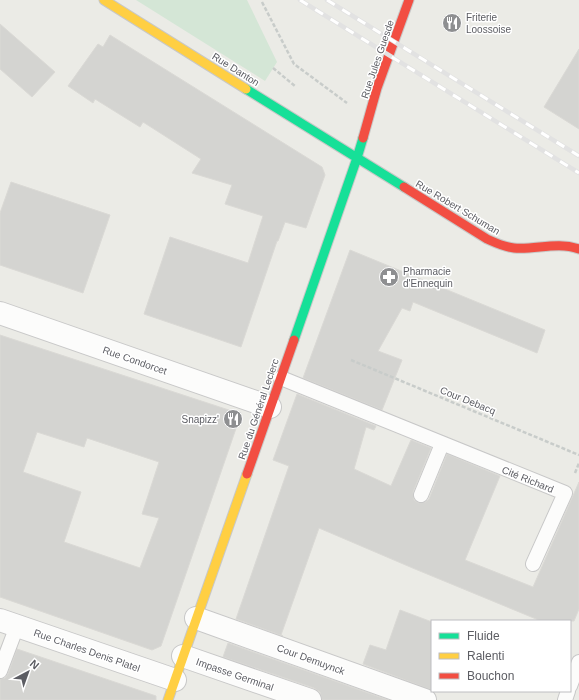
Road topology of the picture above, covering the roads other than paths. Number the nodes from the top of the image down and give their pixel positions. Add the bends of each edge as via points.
1 (104, 0) edge
2 (409, 0) edge
3 (368, 122) joint
4 (357, 158) junction
5 (579, 249) edge
6 (0, 313) edge
7 (281, 378) junction
8 (270, 407) junction
9 (442, 444) junction
10 (421, 495) dead end
11 (533, 564) dead end
12 (196, 618) junction
13 (8, 623) edge
14 (183, 656) junction
15 (579, 662) edge
16 (0, 671) edge
17 (175, 680) junction
18 (571, 683) edge
19 (168, 700) edge
20 (310, 700) edge
21 (425, 700) edge

1 - 4 street, Rue Danton
2 - 3 street, Rue Jules Guesde
3 - 4 street, Rue du Général Leclerc
4 - 5 street, Rue Robert Schuman via 502,246 518,248 562,245
4 - 7 street, Rue du Général Leclerc
6 - 8 street, Rue Condorcet
7 - 8 street, Rue du Général Leclerc
7 - 9 lane, Cité Richard
8 - 12 street, Rue du Général Leclerc
9 - 10 lane
9 - 11 lane, Cité Richard via 565,493
12 - 14 street, Rue du Général Leclerc
12 - 21 street, Cour Demuynck
13 - 16 lane
13 - 17 street, Rue Charles Denis Platel
14 - 17 street, Rue du Général Leclerc
14 - 20 street, Impasse Germinal
15 - 18 lane
17 - 19 street, Rue du Général Leclerc

